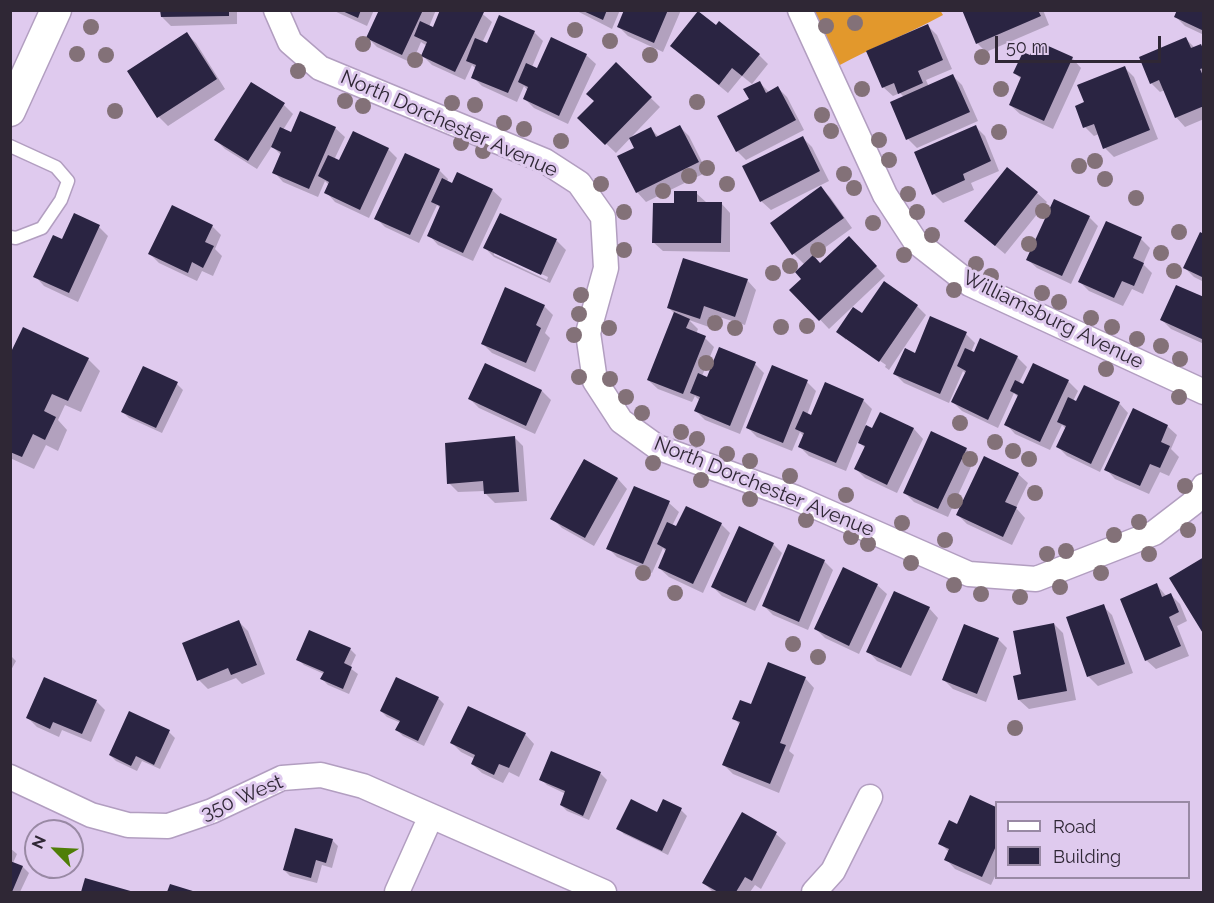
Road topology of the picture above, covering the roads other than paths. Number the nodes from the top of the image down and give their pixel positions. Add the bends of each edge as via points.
1 (56, 10) edge
2 (276, 10) edge
3 (800, 10) edge
4 (10, 111) edge
5 (10, 146) edge
6 (10, 237) edge
7 (1203, 392) edge
8 (1203, 486) edge
9 (10, 777) edge
10 (870, 797) dead end
11 (431, 816) junction
12 (397, 892) edge
13 (604, 892) edge
14 (814, 892) edge

1 - 4 street
2 - 8 street, North Dorchester Avenue via 290,42 320,68 545,161 579,183 603,217 606,268 588,333 595,381 621,421 657,447 796,498 969,574 980,575 1036,579 1154,533 1193,503
3 - 7 street, Williamsburg Avenue via 885,195 915,241 970,284
5 - 6 lane via 56,167 68,181 61,200 42,228
9 - 11 street, 350 West via 91,815 128,825 168,826 212,812 282,778 321,775 363,786
10 - 14 street via 833,871
11 - 12 street
11 - 13 street, 350 West

